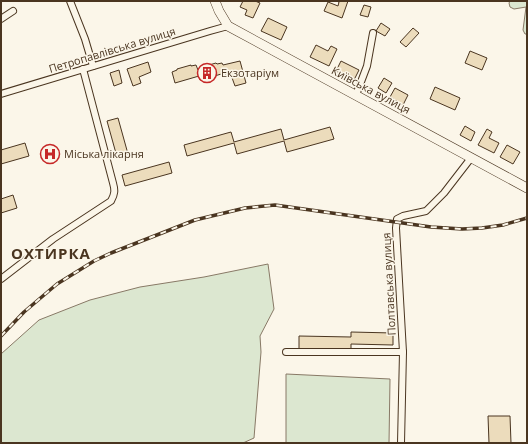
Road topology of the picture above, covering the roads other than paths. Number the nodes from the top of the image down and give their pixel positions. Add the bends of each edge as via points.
1 (70, 1) edge
2 (215, 1) edge
3 (13, 11) dead end
4 (1, 18) edge
5 (228, 26) junction
6 (373, 34) dead end
7 (93, 66) junction
8 (83, 69) junction
9 (1, 94) edge
10 (356, 96) junction
11 (471, 158) junction
12 (527, 188) edge
13 (1, 279) edge
14 (286, 352) dead end
15 (403, 352) junction
16 (401, 443) edge

1 - 7 street
2 - 5 main road
3 - 4 street
5 - 7 street, Петропавлівська вулиця
5 - 10 main road, Київська вулиця
6 - 10 street via 367,66
7 - 8 street, Петропавлівська вулиця
8 - 9 street, Петропавлівська вулиця
8 - 13 street via 115,191 114,197
10 - 11 main road, Київська вулиця
11 - 12 main road, Київська вулиця
11 - 15 street, Полтавська вулиця via 444,193 426,211 397,219
14 - 15 street
15 - 16 street, Полтавська вулиця

